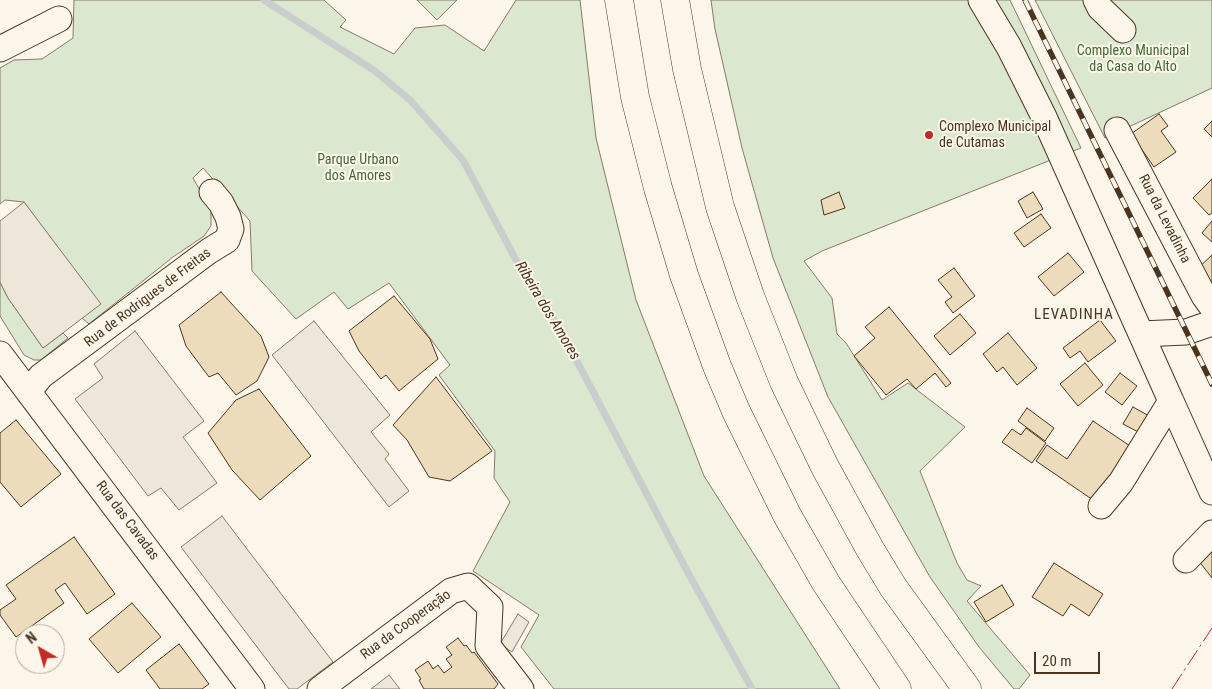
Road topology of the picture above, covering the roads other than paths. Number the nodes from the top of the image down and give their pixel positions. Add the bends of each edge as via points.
1 (619, 0) edge
2 (675, 0) edge
3 (981, 0) edge
4 (1096, 0) edge
5 (59, 19) dead end
6 (1123, 30) dead end
7 (0, 49) edge
8 (1118, 130) dead end
9 (212, 192) dead end
10 (1212, 307) edge
11 (1212, 324) edge
12 (1141, 334) junction
13 (0, 354) edge
14 (29, 391) junction
15 (1171, 401) junction
16 (1212, 492) edge
17 (1101, 506) dead end
18 (1212, 534) edge
19 (1186, 560) dead end
20 (252, 689) edge
21 (320, 689) edge
22 (520, 689) edge
23 (897, 689) edge
24 (967, 689) edge

1 - 23 highway via 635,98 658,188 684,275 717,366 787,515 826,583
2 - 24 highway via 687,69 720,207 784,382 870,549 898,594
3 - 12 street via 1014,56 1044,117
4 - 6 street
5 - 7 street
8 - 10 street, Rua da Levadinha
9 - 14 street, Rua de Rodrigues de Freitas via 228,217 231,229 227,240 41,376
11 - 12 street via 1186,332
12 - 15 street
13 - 14 street, Rua das Cavadas
14 - 20 street, Rua das Cavadas
15 - 16 street
15 - 17 street via 1121,482
18 - 19 street
21 - 22 street, Rua da Cooperação via 451,591 468,586 490,607 488,646

